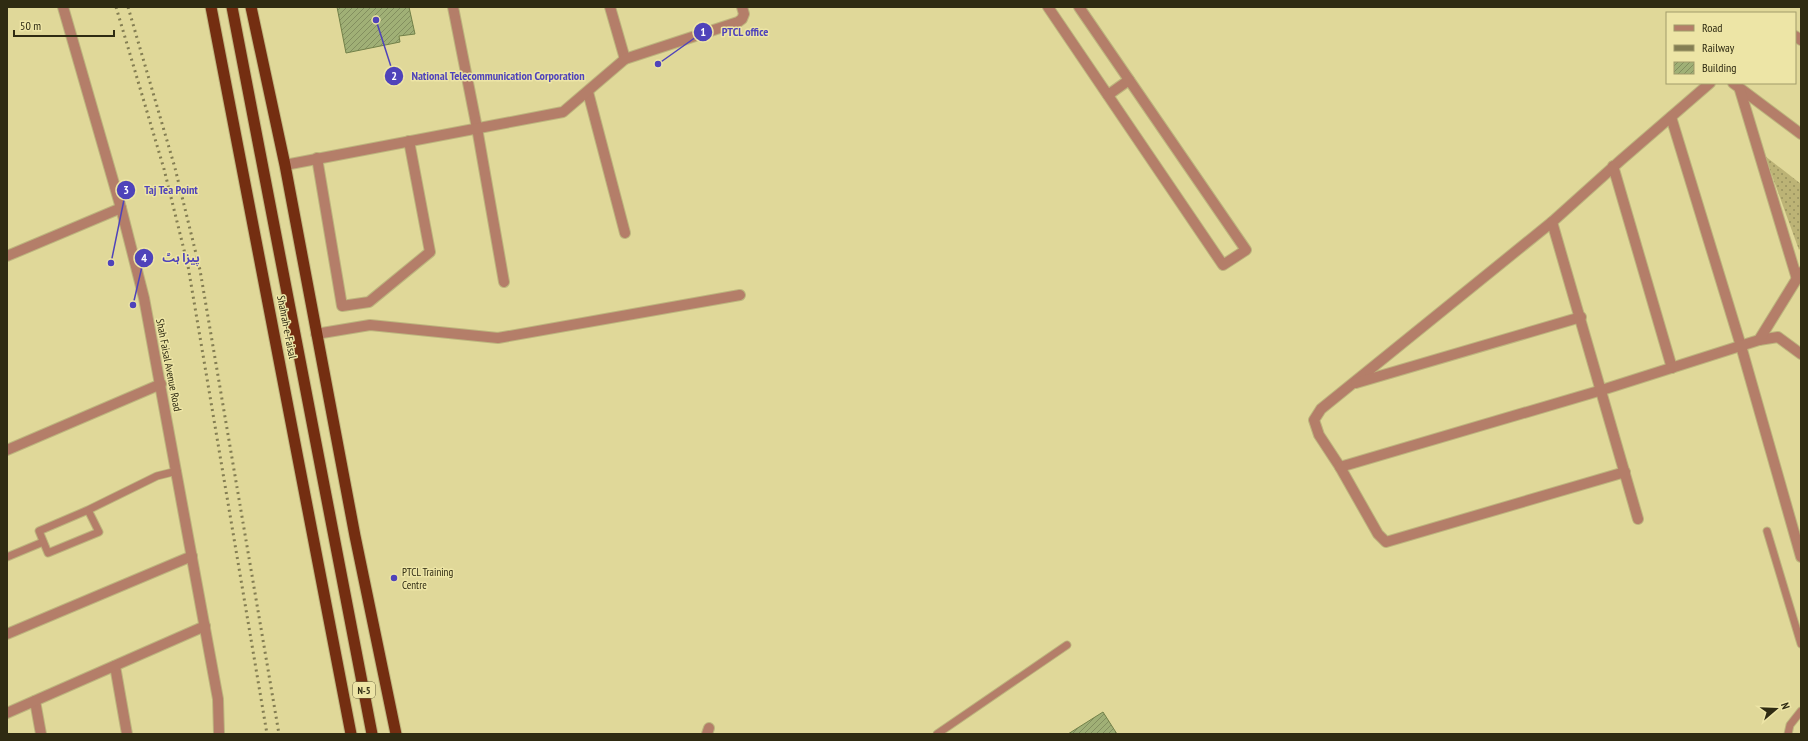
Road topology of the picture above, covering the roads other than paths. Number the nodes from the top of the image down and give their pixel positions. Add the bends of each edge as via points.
1 (63, 7) edge
2 (211, 7) edge
3 (232, 7) edge
4 (251, 7) edge
5 (453, 7) edge
6 (610, 7) edge
7 (742, 7) edge
8 (1048, 7) edge
9 (1080, 7) edge
10 (625, 59) junction
11 (1129, 80) junction
12 (1709, 84) edge
13 (1737, 86) edge
14 (588, 92) junction
15 (1108, 95) junction
16 (1671, 117) junction
17 (477, 128) junction
18 (1801, 134) edge
19 (409, 141) junction
20 (317, 158) junction
21 (285, 165) junction
22 (1613, 166) junction
23 (121, 208) junction
24 (1552, 222) junction
25 (625, 233) dead end
26 (7, 256) edge
27 (1799, 275) edge
28 (504, 282) dead end
29 (740, 295) dead end
30 (1581, 317) junction
31 (316, 334) junction
32 (1759, 340) junction
33 (1741, 346) junction
34 (1801, 354) edge
35 (1672, 368) junction
36 (161, 384) junction
37 (1351, 384) junction
38 (1602, 390) junction
39 (7, 450) edge
40 (1340, 468) junction
41 (177, 471) junction
42 (1625, 472) junction
43 (88, 510) junction
44 (1638, 519) dead end
45 (1767, 532) dead end
46 (44, 542) junction
47 (192, 556) junction
48 (7, 557) edge
49 (1801, 557) edge
50 (205, 626) junction
51 (7, 634) edge
52 (1801, 644) edge
53 (1067, 645) dead end
54 (114, 666) junction
55 (35, 701) junction
56 (1801, 711) edge
57 (7, 714) edge
58 (41, 734) edge
59 (128, 734) edge
60 (219, 734) edge
61 (351, 734) edge
62 (372, 734) edge
63 (396, 734) edge
64 (937, 734) edge
65 (1788, 734) edge

1 - 23 street, Shah Faisal Avenue Road
2 - 61 highway, Shahrah-e-Faisal / N-5
3 - 62 highway, Shahrah-e-Faisal / N-5
4 - 21 highway
5 - 17 street
6 - 10 street
7 - 10 street via 744,14 738,22
8 - 15 street
9 - 11 street
10 - 14 street
11 - 15 street
11 - 15 street via 1246,250 1224,265
12 - 16 street
13 - 18 street
13 - 27 street
14 - 17 street via 563,112
14 - 25 street
16 - 22 street
16 - 33 street
17 - 19 street
17 - 28 street
19 - 20 street
19 - 20 street via 430,252 369,302 342,306
20 - 21 street
21 - 31 highway
22 - 24 street
22 - 35 street
23 - 26 street
23 - 36 street, Shah Faisal Avenue Road via 144,298
24 - 30 street
24 - 37 street
27 - 32 street
29 - 31 street via 498,338 370,326
30 - 37 street
30 - 38 street
31 - 63 highway
32 - 33 street
32 - 34 street via 1778,337
33 - 35 street
33 - 49 street
35 - 38 street
36 - 39 street
36 - 41 street, Shah Faisal Avenue Road
37 - 40 street via 1320,409 1314,420 1319,435
38 - 40 street
38 - 42 street
40 - 42 street via 1378,534 1386,542
41 - 43 lane via 157,476
41 - 47 street, Shah Faisal Avenue Road
42 - 44 street
43 - 46 lane via 39,531
43 - 46 lane via 98,532 48,553
45 - 52 lane
46 - 48 lane
47 - 50 street, Shah Faisal Avenue Road
47 - 51 street
50 - 54 street
50 - 60 street, Shah Faisal Avenue Road via 218,699
53 - 64 lane
54 - 55 street
54 - 59 street
55 - 57 street
55 - 58 street
56 - 65 lane via 1790,726

